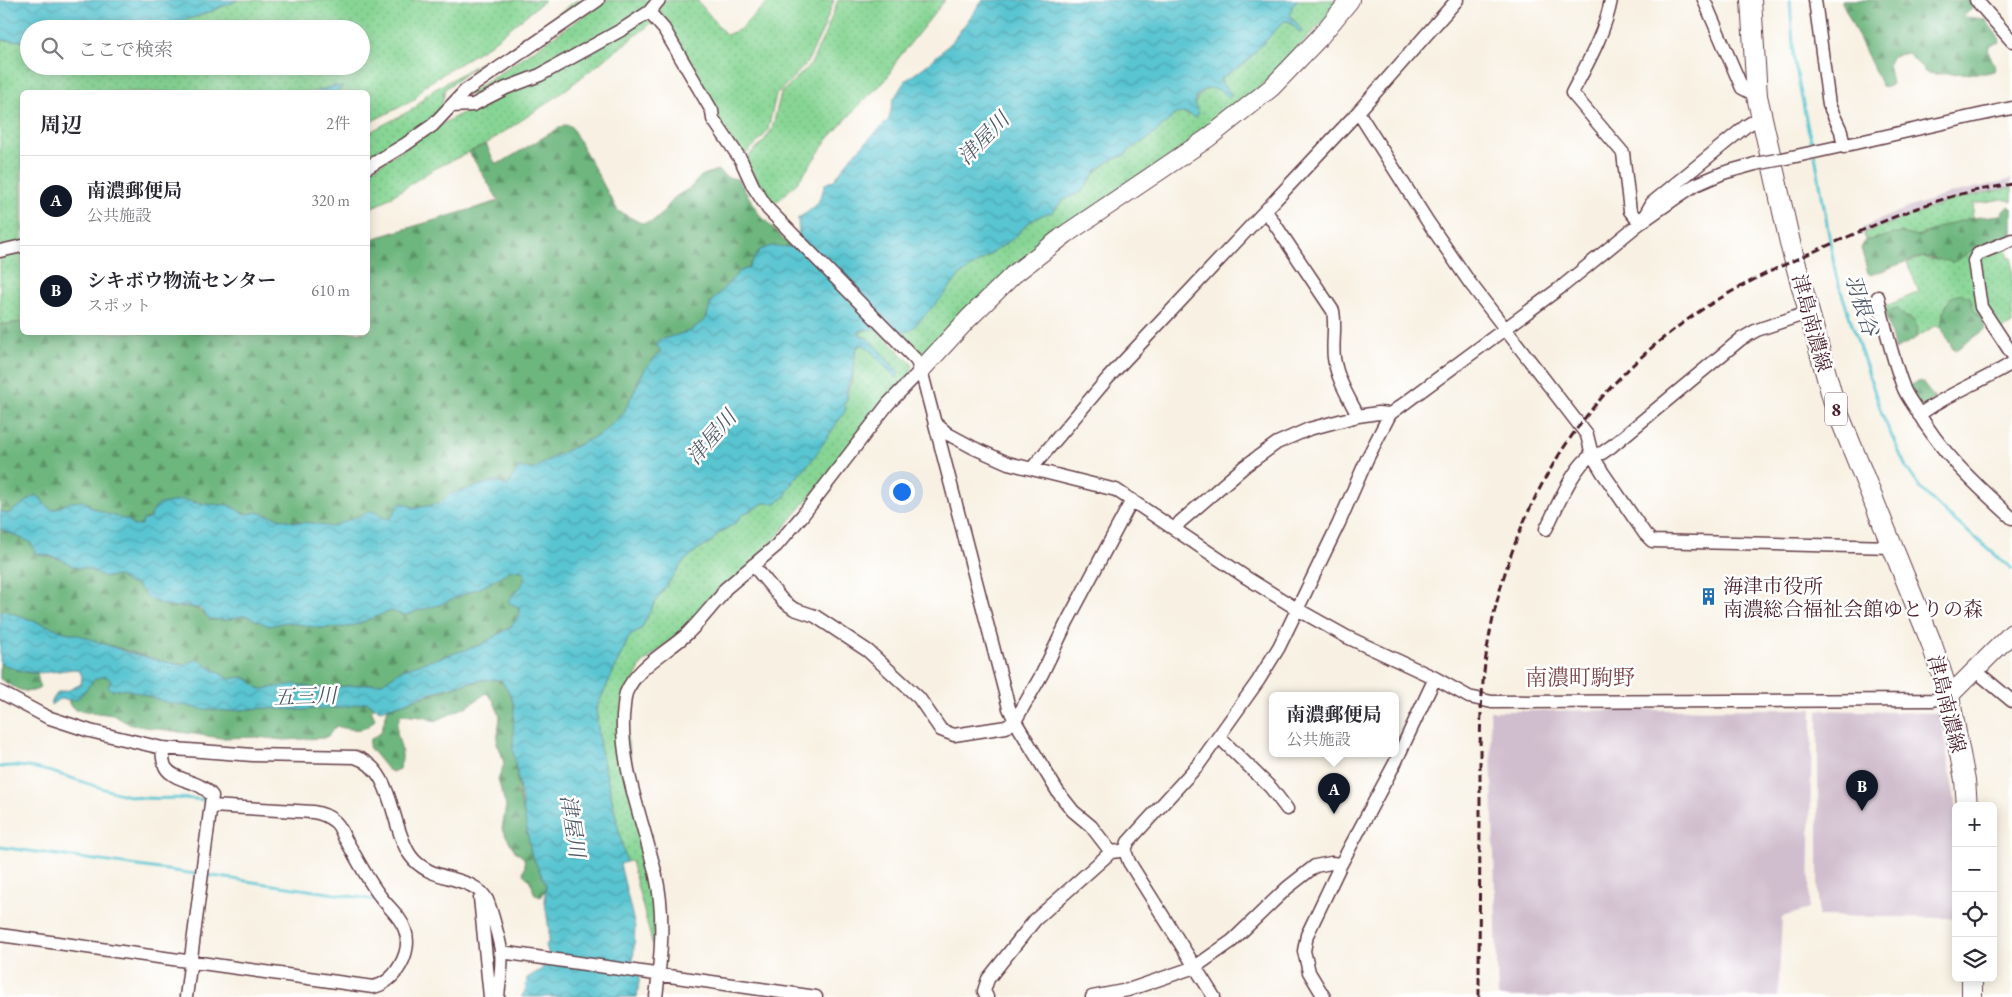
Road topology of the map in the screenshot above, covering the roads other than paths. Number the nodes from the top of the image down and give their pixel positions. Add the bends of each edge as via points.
1 (598, 0) edge
2 (659, 0) edge
3 (1350, 0) edge
4 (1457, 0) edge
5 (1611, 0) edge
6 (1704, 0) edge
7 (1752, 0) edge
8 (1815, 0) edge
9 (1976, 0) edge
10 (649, 12) junction
11 (2012, 41) edge
12 (1757, 96) junction
13 (451, 106) junction
14 (2012, 108) edge
15 (1358, 112) junction
16 (1761, 117) junction
17 (1839, 148) junction
18 (370, 166) edge
19 (1266, 211) junction
20 (1640, 223) junction
21 (2012, 240) edge
22 (20, 246) edge
23 (0, 251) edge
24 (1878, 297) dead end
25 (1810, 312) junction
26 (1505, 329) junction
27 (2012, 354) edge
28 (2012, 363) edge
29 (918, 365) junction
30 (1390, 414) junction
31 (1919, 415) junction
32 (1358, 416) junction
33 (935, 423) junction
34 (1592, 455) junction
35 (1032, 468) junction
36 (1132, 500) junction
37 (2012, 518) edge
38 (1175, 529) junction
39 (1546, 529) dead end
40 (1892, 547) junction
41 (754, 565) junction
42 (1297, 609) junction
43 (2011, 636) edge
44 (1976, 671) junction
45 (1435, 678) junction
46 (0, 692) edge
47 (1949, 696) junction
48 (2012, 701) edge
49 (1015, 721) junction
50 (1220, 737) junction
51 (162, 748) junction
52 (1399, 754) edge
53 (1398, 757) edge
54 (1967, 802) edge
55 (212, 806) junction
56 (1287, 808) dead end
57 (1125, 851) junction
58 (1111, 852) junction
59 (1341, 864) junction
60 (480, 891) junction
61 (0, 935) edge
62 (506, 952) junction
63 (191, 962) junction
64 (1195, 967) junction
65 (659, 973) junction
66 (1972, 982) edge
67 (186, 997) edge
68 (490, 997) edge
69 (498, 997) edge
70 (656, 997) edge
71 (816, 997) edge
72 (986, 997) edge
73 (1092, 997) edge
74 (1214, 997) edge
75 (1324, 997) edge
76 (1972, 997) edge

1 - 13 street via 465,91
2 - 10 street
3 - 29 street via 1319,38 1270,88 1208,138 1066,234 1013,276
4 - 15 street
5 - 20 street via 1592,55 1572,93 1623,153 1630,211
6 - 12 street via 1742,88
7 - 12 main road, 津島南濃線 / 8
8 - 17 street via 1829,104 1841,131
9 - 11 street
10 - 13 street via 540,75 473,105
10 - 29 street via 664,29 712,111 713,119 741,160 768,209
12 - 16 main road, 津島南濃線 / 8
13 - 18 street via 433,125
14 - 17 street
15 - 19 street
15 - 26 street via 1428,222
16 - 20 street via 1652,203
16 - 25 main road, 津島南濃線 / 8 via 1791,247
17 - 20 street, bridge via 1723,173 1695,185
19 - 32 street via 1333,312 1337,373
19 - 35 street via 1108,378
20 - 26 street
21 - 27 street via 1978,254 1974,260 1981,307
22 - 23 street
24 - 31 street via 1905,390
25 - 34 street via 1757,330 1741,339 1612,446
25 - 40 main road, 津島南濃線 / 8 via 1834,403
26 - 30 street
26 - 34 street via 1577,420 1587,435
28 - 31 street
29 - 33 street
29 - 41 street via 802,516
30 - 32 street
30 - 42 street
31 - 37 street via 1965,475
32 - 38 street via 1309,429 1277,443 1245,466
33 - 35 street via 974,448 1008,463
33 - 49 street
34 - 39 street via 1584,459
34 - 40 street via 1652,541
35 - 36 street via 1116,490
36 - 38 street
36 - 49 street
38 - 42 street
40 - 47 main road, 津島南濃線 / 8
41 - 49 street via 782,601 816,616 868,651 919,698 941,730 954,735 1006,727
41 - 65 street via 725,589 688,633 647,666 626,694 625,754 659,896
42 - 45 street via 1347,637
42 - 50 street via 1279,647
43 - 44 street
44 - 47 street
44 - 48 street
45 - 47 street via 1469,697 1492,702 1934,700
45 - 52 street
46 - 51 street via 47,717
47 - 54 main road, 津島南濃線 / 8
49 - 58 street via 1058,792
50 - 56 street
50 - 57 street via 1128,842
51 - 55 street via 166,769 207,788 212,796
51 - 60 street via 362,759 381,776 402,840 418,864 436,875 472,885
53 - 59 street
55 - 63 street
55 - 63 street via 313,812 336,822 379,895 406,931 405,952 403,962 387,981 373,987
57 - 58 street
57 - 64 street
58 - 72 street via 1035,920 988,979 984,991
59 - 64 street via 1331,862 1315,866 1232,941
59 - 75 street via 1307,935 1304,951 1310,972
60 - 62 street via 487,901
60 - 68 street
61 - 63 street
62 - 65 street
62 - 69 street
63 - 67 street
64 - 73 street via 1128,990
64 - 74 street
65 - 70 street
65 - 71 street
66 - 76 main road

